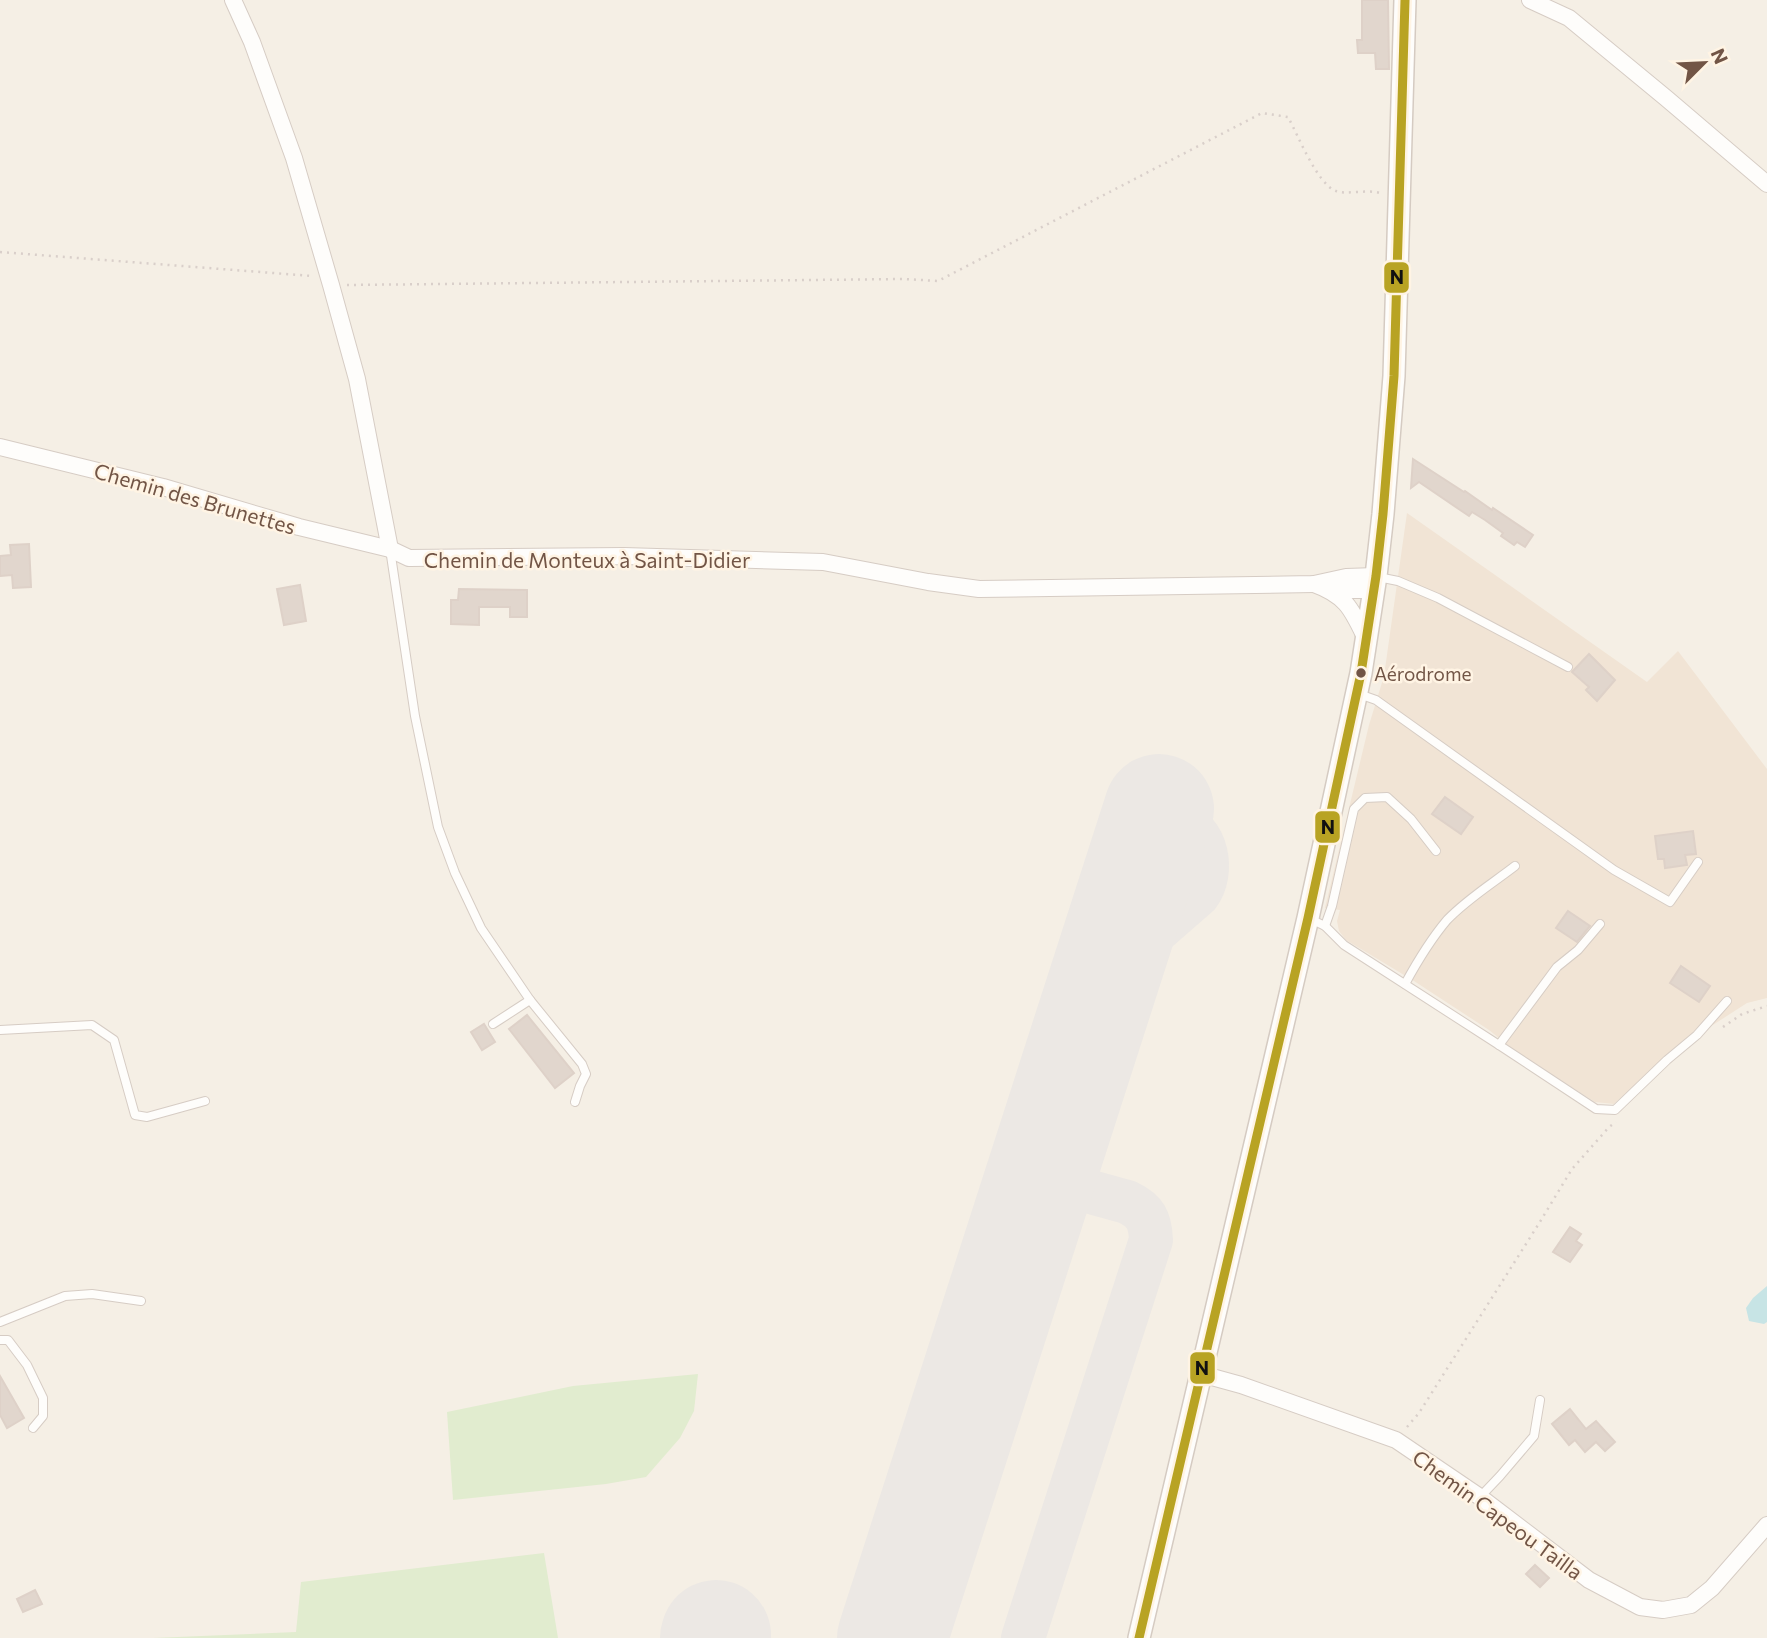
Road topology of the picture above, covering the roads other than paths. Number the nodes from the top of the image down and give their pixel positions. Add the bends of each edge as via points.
1 (233, 0) edge
2 (1405, 0) edge
3 (1530, 0) edge
4 (1767, 184) edge
5 (0, 446) edge
6 (390, 549) junction
7 (1374, 583) junction
8 (1314, 584) junction
9 (1330, 590) junction
10 (1366, 639) junction
11 (1569, 667) dead end
12 (1356, 693) junction
13 (1436, 851) dead end
14 (1698, 862) dead end
15 (1515, 866) dead end
16 (1317, 922) junction
17 (1600, 924) dead end
18 (1405, 984) junction
19 (530, 1000) junction
20 (1727, 1001) dead end
21 (493, 1024) dead end
22 (0, 1030) edge
23 (1499, 1045) junction
24 (205, 1101) dead end
25 (575, 1102) dead end
26 (141, 1301) dead end
27 (0, 1322) edge
28 (0, 1340) edge
29 (1201, 1374) junction
30 (1540, 1400) dead end
31 (33, 1428) dead end
32 (1480, 1497) junction
33 (1767, 1525) edge
34 (1139, 1638) edge

1 - 6 street via 294,158 331,285 357,379
2 - 7 main road via 1394,376
3 - 4 street via 1569,18
5 - 6 street, Chemin des Brunettes
6 - 8 street, Chemin de Monteux à Saint-Didier via 409,558 624,556 823,562 979,589
6 - 19 lane via 415,716 438,827 481,928
7 - 8 street, Chemin de Monteux à Saint-Didier via 1346,577
7 - 9 street, Chemin de Monteux à Saint-Didier
7 - 10 main road
7 - 11 lane via 1398,581 1438,598
8 - 9 street, Chemin de Monteux à Saint-Didier
9 - 10 street, Chemin de Monteux à Saint-Didier via 1348,605
10 - 12 main road
12 - 14 lane via 1376,700 1614,870 1671,902
12 - 16 main road
13 - 16 lane via 1387,796 1365,798 1354,809 1332,906
15 - 18 lane via 1458,909
16 - 18 lane
16 - 29 main road
17 - 23 lane via 1557,967
18 - 23 lane
19 - 21 lane
19 - 25 lane via 582,1064 586,1074
20 - 23 lane via 1615,1110 1596,1109
22 - 24 lane via 92,1025 114,1040 135,1115 147,1117
26 - 27 lane via 92,1294 65,1296
28 - 31 lane via 8,1340 27,1365 43,1398 43,1416
29 - 32 street, Chemin Capeou Tailla via 1395,1440
29 - 34 main road
30 - 32 lane via 1534,1436
32 - 33 street, Chemin Capeou Tailla via 1589,1580 1640,1607 1663,1610 1691,1605 1712,1588

